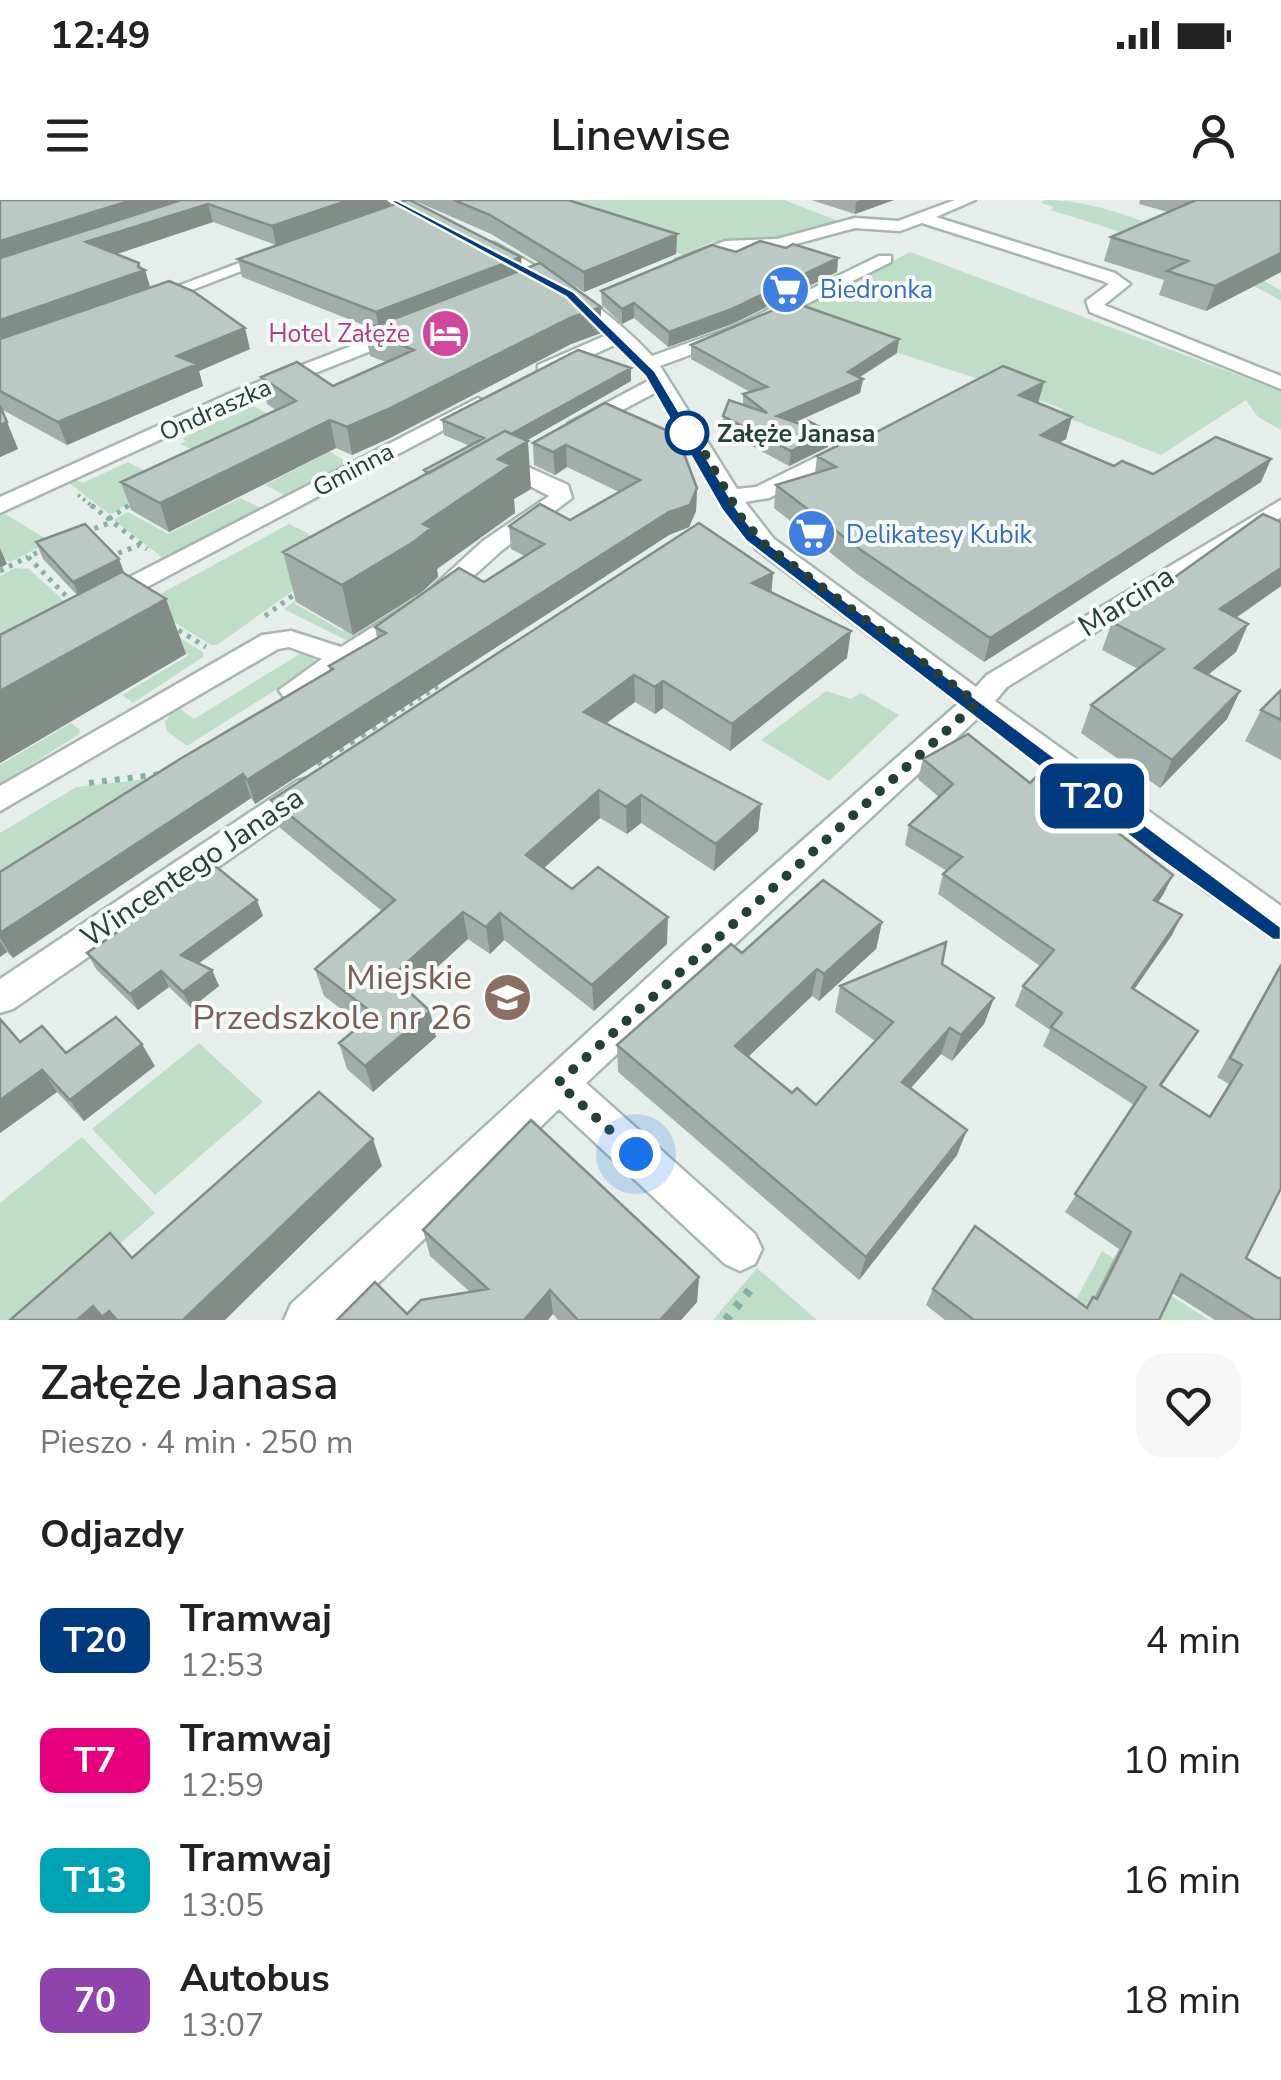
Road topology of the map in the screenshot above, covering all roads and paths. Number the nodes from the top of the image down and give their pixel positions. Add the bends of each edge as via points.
1 (968, 200) edge
2 (923, 218) junction
3 (464, 234) edge
4 (298, 246) edge
5 (885, 259) dead end
6 (671, 265) edge
7 (130, 307) edge
8 (418, 326) edge
9 (620, 336) junction
10 (655, 373) junction
11 (533, 375) edge
12 (1281, 383) edge
13 (502, 392) edge
14 (559, 436) edge
15 (874, 437) edge
16 (509, 464) edge
17 (57, 479) junction
18 (139, 498) edge
19 (0, 506) edge
20 (1281, 507) edge
21 (731, 514) junction
22 (110, 520) junction
23 (73, 536) edge
24 (57, 542) edge
25 (140, 544) junction
26 (28, 557) junction
27 (108, 557) edge
28 (168, 565) junction
29 (0, 571) edge
30 (118, 592) junction
31 (89, 608) joint
32 (214, 652) dead end
33 (343, 658) junction
34 (292, 690) edge
35 (977, 703) junction
36 (334, 771) edge
37 (179, 772) edge
38 (82, 784) dead end
39 (0, 800) edge
40 (1277, 913) edge
41 (0, 998) edge
42 (558, 1083) junction
43 (740, 1249) dead end
44 (308, 1320) edge

1 - 2 street
2 - 6 street via 900,226 855,223 777,244 726,246
2 - 12 street via 1109,277 1121,284 1095,301 1096,308
3 - 9 street via 536,280 592,299
4 - 7 street
5 - 10 street
8 - 17 street, Ondraszka via 242,395
9 - 10 street
9 - 11 street
10 - 14 street
10 - 21 street
13 - 28 street, Gminna
15 - 21 street via 761,492
16 - 33 street via 560,490 561,498 492,546 434,599
17 - 19 street, Ondraszka
17 - 22 path
18 - 22 path
20 - 35 street, Marcina via 997,681
21 - 35 street
22 - 23 path
22 - 25 path
24 - 26 path
25 - 27 path
25 - 28 path
26 - 29 path
26 - 31 path via 71,601
28 - 30 street, Gminna
30 - 31 street, Gminna
30 - 32 path
33 - 34 street
33 - 39 street via 291,639 270,641
35 - 40 street
35 - 42 street, Marcina
36 - 41 street, Wincentego Janasa
37 - 38 path
42 - 43 street
42 - 44 street, Marcina

